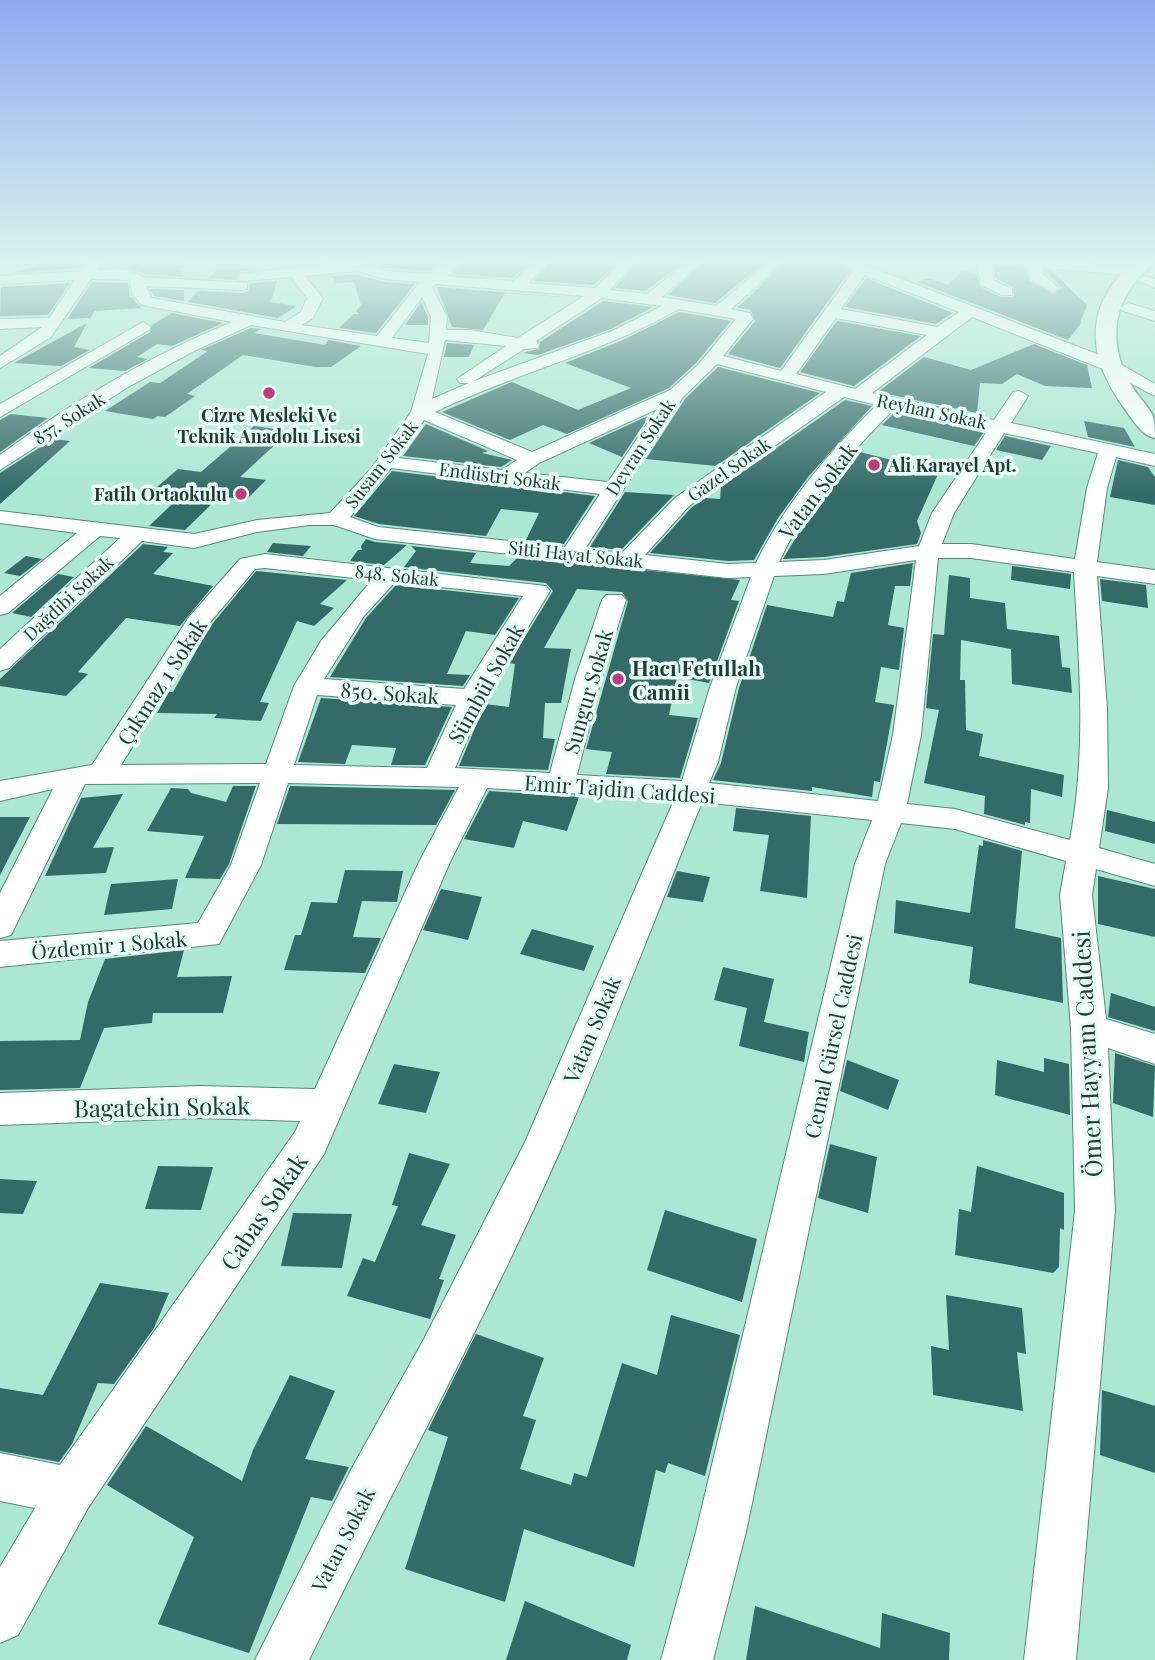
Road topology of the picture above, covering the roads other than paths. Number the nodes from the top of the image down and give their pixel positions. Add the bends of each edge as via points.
1 (39, 338) edge
2 (124, 338) edge
3 (209, 338) edge
4 (365, 338) edge
5 (384, 338) edge
6 (402, 338) edge
7 (436, 338) edge
8 (489, 338) edge
9 (528, 338) edge
10 (607, 338) edge
11 (728, 338) edge
12 (813, 338) edge
13 (933, 338) edge
14 (1044, 338) edge
15 (1108, 338) edge
16 (1124, 338) edge
17 (382, 341) junction
18 (519, 344) junction
19 (565, 355) junction
20 (711, 358) junction
21 (0, 363) edge
22 (1109, 365) junction
23 (787, 375) junction
24 (1149, 388) edge
25 (457, 394) junction
26 (676, 394) junction
27 (863, 396) junction
28 (1019, 396) dead end
29 (1155, 404) edge
30 (0, 412) edge
31 (421, 412) junction
32 (998, 425) junction
33 (1155, 431) edge
34 (1108, 451) junction
35 (532, 459) junction
36 (1155, 460) edge
37 (386, 462) junction
38 (0, 464) edge
39 (505, 477) junction
40 (613, 489) junction
41 (0, 517) edge
42 (336, 519) junction
43 (95, 529) junction
44 (136, 535) junction
45 (928, 551) junction
46 (571, 554) junction
47 (628, 560) junction
48 (255, 562) joint
49 (1085, 565) junction
50 (764, 571) junction
51 (389, 576) junction
52 (1155, 578) edge
53 (538, 591) joint
54 (614, 600) dead end
55 (0, 608) edge
56 (0, 663) edge
57 (307, 686) junction
58 (472, 698) junction
59 (279, 772) junction
60 (0, 773) edge
61 (88, 775) junction
62 (438, 777) junction
63 (478, 779) junction
64 (44, 780) junction
65 (561, 784) junction
66 (0, 791) edge
67 (690, 791) junction
68 (891, 810) junction
69 (1084, 855) junction
70 (1155, 875) edge
71 (0, 926) edge
72 (0, 954) edge
73 (1089, 1028) junction
74 (1155, 1049) edge
75 (324, 1105) junction
76 (0, 1109) edge
77 (0, 1477) edge
78 (71, 1491) junction
79 (0, 1617) edge
80 (281, 1660) edge
81 (687, 1660) edge
82 (1050, 1660) edge

1 - 21 street
2 - 30 street
3 - 38 street, 857. Sokak via 172,355
4 - 17 street
5 - 17 street
6 - 17 street
7 - 31 street, Susam Sokak
8 - 18 street
9 - 18 street
10 - 19 street
11 - 20 street, Devran Sokak
12 - 23 street
13 - 27 street
14 - 22 street
15 - 22 main road
16 - 24 main road via 1132,371
18 - 19 street
18 - 25 street via 467,378
19 - 25 street
20 - 23 street, Reyhan Sokak
20 - 26 street, Devran Sokak
22 - 24 street
22 - 33 main road
23 - 27 street, Reyhan Sokak
24 - 29 main road
25 - 31 street
26 - 35 street
26 - 40 street, Devran Sokak
27 - 32 street, Reyhan Sokak
27 - 47 street, Gazel Sokak via 682,502
27 - 50 street, Vatan Sokak via 841,452 781,534
28 - 32 street, Cemal Gürsel Caddesi
31 - 35 street
31 - 37 street, Susam Sokak
32 - 34 street, Reyhan Sokak
32 - 45 street, Cemal Gürsel Caddesi via 943,513
34 - 36 street, Reyhan Sokak
34 - 49 street, Ömer Hayyam Caddesi
35 - 39 street
37 - 39 street, Endüstri Sokak
37 - 42 street, Susam Sokak
39 - 40 street, Endüstri Sokak
40 - 46 street, Devran Sokak
41 - 43 street, Sitti Hayat Sokak
42 - 44 street, Sitti Hayat Sokak via 257,526 194,541
42 - 46 street, Sitti Hayat Sokak via 375,533
43 - 44 street, Sitti Hayat Sokak
43 - 55 street
44 - 56 street, Dağdibi Sokak
45 - 49 street, Sitti Hayat Sokak via 971,551
45 - 50 street, Sitti Hayat Sokak
45 - 68 street, Cemal Gürsel Caddesi via 907,735
46 - 47 street, Sitti Hayat Sokak
47 - 50 street, Sitti Hayat Sokak
48 - 51 street, 848. Sokak
48 - 61 street, Çıkmaz 1 Sokak via 248,564 197,622
49 - 52 street, Sitti Hayat Sokak
49 - 69 street, Ömer Hayyam Caddesi via 1094,788
50 - 67 street, Vatan Sokak via 723,687 704,762
51 - 53 street, 848. Sokak
51 - 57 street via 356,611
53 - 58 street, Sümbül Sokak
54 - 65 street, Sungur Sokak
57 - 58 street, 850. Sokak
57 - 59 street
58 - 62 street, Sümbül Sokak
59 - 61 street, Emir Tajdin Caddesi
59 - 62 street, Emir Tajdin Caddesi
59 - 72 street, Özdemir 1 Sokak via 246,865 207,934
60 - 64 street
61 - 64 street, Emir Tajdin Caddesi
61 - 71 street, Çıkmaz 1 Sokak via 51,818
62 - 63 street, Emir Tajdin Caddesi
63 - 65 street, Emir Tajdin Caddesi
63 - 75 street, Cabas Sokak via 444,838 371,1009
64 - 66 street
65 - 67 street, Emir Tajdin Caddesi
67 - 68 street, Emir Tajdin Caddesi
67 - 80 street, Vatan Sokak via 541,1150
68 - 69 street, Emir Tajdin Caddesi via 955,819
68 - 81 street, Cemal Gürsel Caddesi via 867,877 724,1519
69 - 70 street, Emir Tajdin Caddesi
69 - 73 street, Ömer Hayyam Caddesi via 1076,895
73 - 74 street
73 - 82 street, Ömer Hayyam Caddesi via 1094,1211
75 - 76 street, Bagatekin Sokak via 200,1102
75 - 78 street, Cabas Sokak via 310,1142 272,1203
77 - 78 street
78 - 79 street, Cabas Sokak

